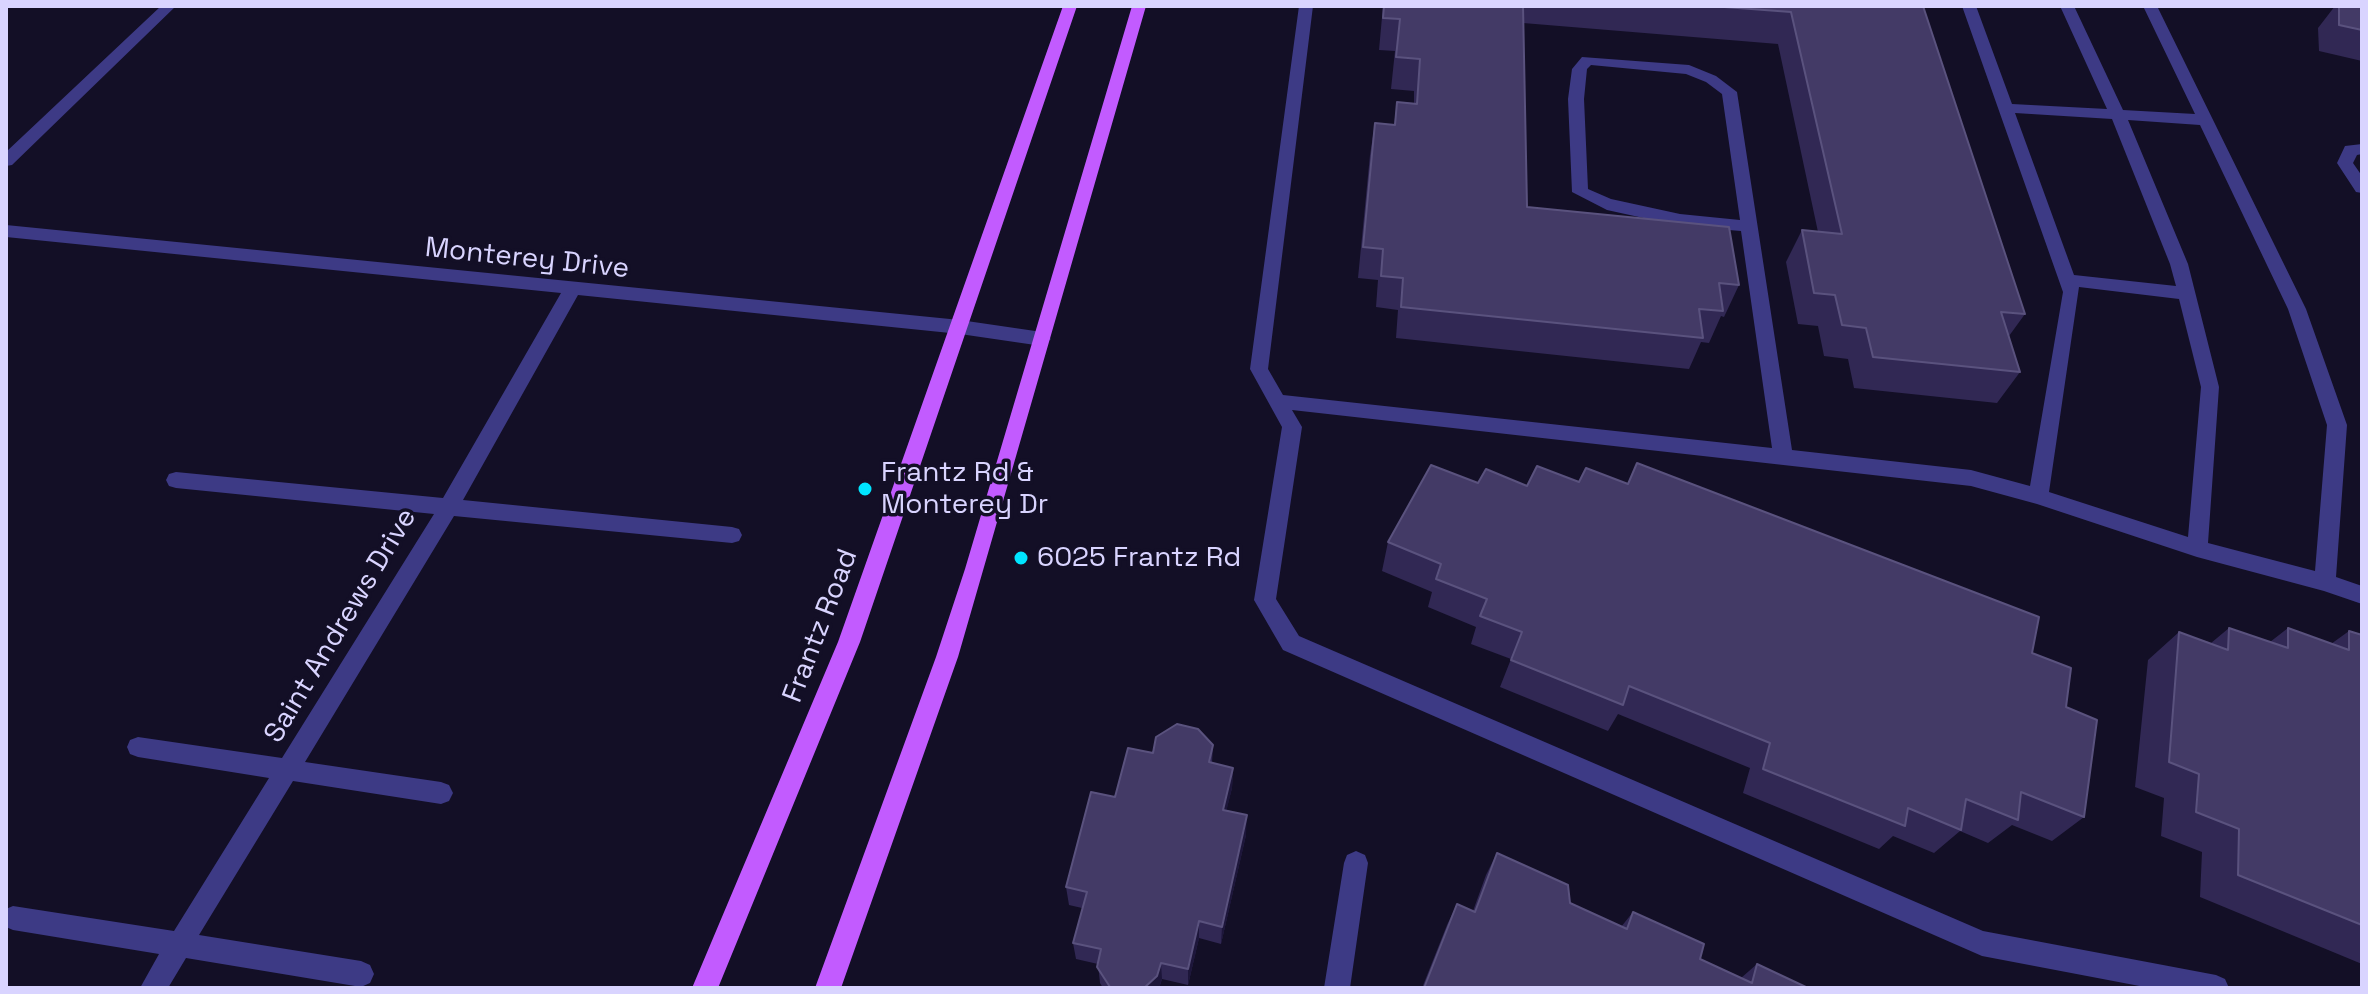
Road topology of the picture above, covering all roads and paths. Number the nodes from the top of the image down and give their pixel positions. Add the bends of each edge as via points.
1 (169, 6) edge
2 (1070, 6) edge
3 (1139, 6) edge
4 (1306, 6) edge
5 (1969, 6) edge
6 (2067, 6) edge
7 (2150, 6) edge
8 (2006, 108) junction
9 (2117, 113) junction
10 (2205, 120) junction
11 (2362, 149) edge
12 (6, 161) edge
13 (2362, 188) edge
14 (1749, 226) junction
15 (6, 231) edge
16 (2068, 280) junction
17 (572, 290) junction
18 (2187, 294) junction
19 (960, 327) junction
20 (1042, 339) junction
21 (1277, 401) junction
22 (1783, 457) junction
23 (176, 480) dead end
24 (2038, 496) junction
25 (450, 505) junction
26 (732, 535) dead end
27 (2197, 549) junction
28 (2325, 582) junction
29 (2362, 595) edge
30 (138, 747) dead end
31 (289, 769) junction
32 (441, 793) dead end
33 (1356, 863) dead end
34 (13, 918) dead end
35 (180, 946) junction
36 (718, 959) junction
37 (361, 974) dead end
38 (153, 988) edge
39 (705, 988) edge
40 (722, 988) edge
41 (828, 988) edge
42 (1337, 988) edge
43 (2216, 988) edge

1 - 12 street
2 - 19 main road, Frantz Road
3 - 20 main road
4 - 21 street via 1259,369
5 - 8 street
6 - 9 street
7 - 10 street
8 - 9 street
8 - 16 street
9 - 10 street
9 - 18 street
10 - 28 street via 2297,309 2337,425
11 - 13 street via 2351,150 2345,163
14 - 14 street via 1729,92 1689,70 1587,60 1580,69 1576,99 1580,192 1607,204 1680,220
14 - 22 street
15 - 17 street, Monterey Drive
16 - 18 street
16 - 24 street via 2072,292
17 - 19 street, Monterey Drive
17 - 25 street, Saint Andrews Drive
18 - 27 street via 2210,387
19 - 20 street, Monterey Drive
19 - 36 main road, Frantz Road via 849,642
20 - 41 main road via 947,657
21 - 22 street
21 - 43 street via 1292,427 1265,600 1291,643 1982,943
22 - 24 street via 1971,478
23 - 25 street
24 - 27 street
25 - 26 street
25 - 31 street, Saint Andrews Drive
27 - 28 street
28 - 29 street
30 - 31 street
31 - 32 street
31 - 35 street, Saint Andrews Drive
33 - 42 street
34 - 35 street
35 - 37 street
35 - 38 street, Saint Andrews Drive
36 - 39 main road, Frantz Road
36 - 40 main road

